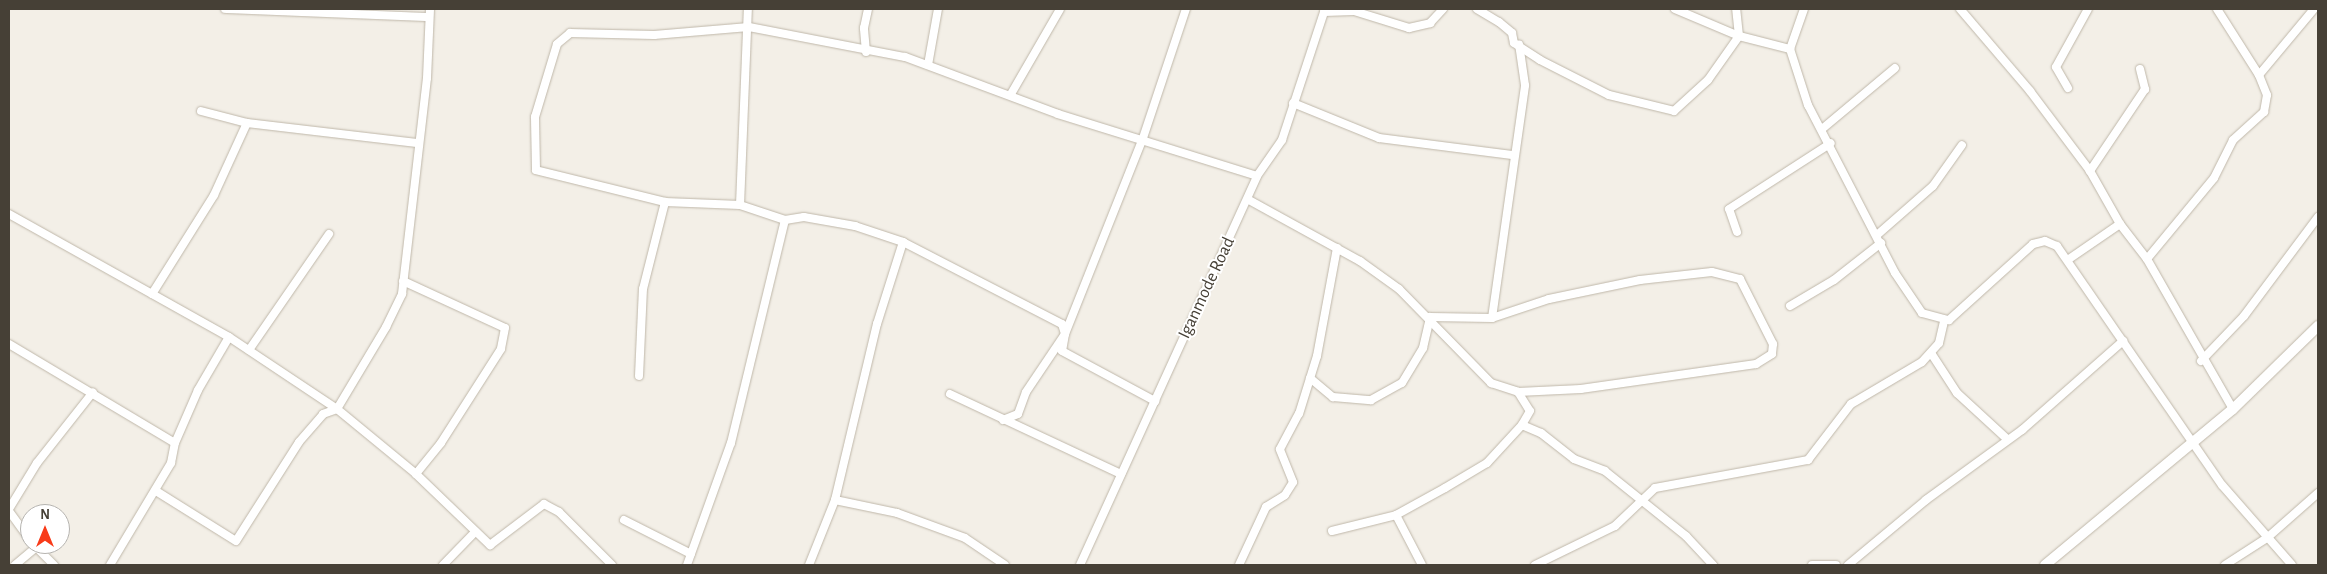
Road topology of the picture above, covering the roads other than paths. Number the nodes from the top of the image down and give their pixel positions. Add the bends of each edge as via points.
1 (225, 9) edge
2 (430, 9) edge
3 (748, 9) edge
4 (868, 9) edge
5 (938, 9) edge
6 (1060, 9) edge
7 (1186, 9) edge
8 (1443, 9) edge
9 (1477, 9) edge
10 (1675, 9) edge
11 (1736, 9) edge
12 (1804, 9) edge
13 (1960, 9) edge
14 (2088, 9) edge
15 (2216, 9) edge
16 (2314, 9) edge
17 (1324, 10) edge
18 (428, 17) junction
19 (749, 27) junction
20 (1739, 36) junction
21 (1519, 44) junction
22 (1790, 48) junction
23 (866, 52) junction
24 (928, 65) junction
25 (1896, 68) dead end
26 (2140, 69) dead end
27 (2259, 75) junction
28 (2068, 88) dead end
29 (1012, 94) junction
30 (1293, 103) junction
31 (202, 111) dead end
32 (247, 122) junction
33 (1822, 129) junction
34 (1143, 138) junction
35 (417, 142) junction
36 (1831, 143) junction
37 (1962, 144) dead end
38 (1512, 155) junction
39 (2090, 171) junction
40 (1257, 176) junction
41 (1249, 200) junction
42 (665, 202) junction
43 (740, 205) junction
44 (9, 214) edge
45 (2318, 217) edge
46 (785, 220) junction
47 (2120, 224) junction
48 (1737, 232) dead end
49 (329, 234) dead end
50 (1876, 235) junction
51 (903, 242) junction
52 (1880, 243) junction
53 (1337, 248) junction
54 (2069, 259) junction
55 (2147, 259) junction
56 (403, 281) junction
57 (152, 294) junction
58 (1790, 306) dead end
59 (1430, 317) junction
60 (1492, 318) junction
61 (1944, 321) junction
62 (2318, 326) edge
63 (1066, 334) junction
64 (229, 337) junction
65 (2123, 341) junction
66 (9, 344) edge
67 (249, 350) junction
68 (1931, 353) junction
69 (2201, 361) junction
70 (639, 376) dead end
71 (1310, 378) junction
72 (93, 392) junction
73 (1518, 392) junction
74 (950, 394) dead end
75 (1155, 401) junction
76 (337, 409) junction
77 (2233, 409) junction
78 (1003, 420) junction
79 (1522, 425) junction
80 (2007, 439) junction
81 (175, 443) junction
82 (2194, 443) junction
83 (416, 474) junction
84 (1122, 474) junction
85 (156, 491) junction
86 (2318, 493) edge
87 (835, 500) junction
88 (1643, 500) junction
89 (9, 510) edge
90 (1396, 515) junction
91 (624, 520) dead end
92 (20, 526) edge
93 (1332, 531) dead end
94 (474, 533) junction
95 (2266, 538) junction
96 (26, 554) edge
97 (42, 554) edge
98 (691, 554) junction
99 (14, 565) edge
100 (54, 565) edge
101 (110, 565) edge
102 (443, 565) edge
103 (612, 565) edge
104 (687, 565) edge
105 (809, 565) edge
106 (1005, 565) edge
107 (1080, 565) edge
108 (1239, 565) edge
109 (1422, 565) edge
110 (1536, 565) edge
111 (1713, 565) edge
112 (1812, 565) edge
113 (1836, 565) edge
114 (1848, 565) edge
115 (2045, 565) edge
116 (2225, 565) edge
117 (2292, 565) edge

1 - 18 street
2 - 18 street
3 - 19 street
4 - 23 street via 864,28
5 - 24 street
6 - 29 street
7 - 34 street
8 - 17 street via 1430,23 1409,28 1354,11
9 - 21 street via 1499,22 1512,34 1514,43
10 - 20 street
11 - 20 street
12 - 22 street
13 - 39 street via 2030,90
14 - 28 street via 2056,66
15 - 27 street
16 - 27 street
17 - 30 street, Iganmode Road
18 - 35 street via 427,78
19 - 23 street
19 - 42 street via 654,35 570,33 557,44 536,117 536,170
19 - 43 street via 743,74
20 - 21 street via 1708,80 1674,111 1609,95 1540,60
20 - 22 street
21 - 38 street via 1525,85
22 - 33 street via 1808,105
23 - 24 street
24 - 29 street
25 - 33 street
26 - 39 street via 2145,89
27 - 55 street via 2267,95 2264,112 2233,140 2214,178
29 - 34 street via 1103,129
30 - 38 street via 1379,138
30 - 40 street, Iganmode Road via 1282,140
31 - 32 street
32 - 35 street
32 - 57 street via 214,195
33 - 36 street
34 - 40 street
34 - 63 street via 1089,265
35 - 56 street
36 - 48 street via 1729,209
36 - 50 street
37 - 50 street via 1933,186
38 - 60 street
39 - 47 street
40 - 41 street, Iganmode Road
41 - 53 street
41 - 75 street, Iganmode Road
42 - 43 street
42 - 70 street via 643,289
43 - 46 street
44 - 57 street
45 - 69 street via 2244,316
46 - 51 street via 804,217 855,226
46 - 98 street via 731,443
47 - 54 street
47 - 55 street
49 - 67 street
50 - 52 street
51 - 63 street via 1062,324
51 - 87 street via 877,324
52 - 58 street via 1834,280
52 - 61 street via 1922,312
53 - 59 street via 1399,289
53 - 71 street
54 - 61 street via 2050,242 2033,244
54 - 65 street via 2102,316
55 - 69 street
56 - 76 street via 386,327
56 - 83 street via 505,328 501,349 442,443
57 - 64 street
59 - 60 street
59 - 71 street via 1423,348 1402,383 1382,395 1371,400 1333,397
59 - 73 street via 1491,383
60 - 73 street via 1549,299 1640,280 1712,272 1740,279 1773,344 1772,354 1756,364 1581,389
61 - 68 street via 1939,344
62 - 77 street
63 - 75 street via 1062,351
63 - 78 street via 1026,392 1018,414
64 - 67 street
64 - 81 street via 198,390
65 - 80 street
65 - 82 street
66 - 72 street
67 - 76 street
68 - 80 street via 1957,393
68 - 88 street via 1851,404 1808,460 1655,488
69 - 77 street
71 - 108 street via 1299,414 1280,449 1293,482 1285,495 1266,507
72 - 81 street
72 - 89 street via 37,463
73 - 79 street via 1530,411
74 - 78 street
75 - 84 street, Iganmode Road
76 - 83 street
76 - 85 street via 323,414 299,442 236,541
77 - 82 street
78 - 84 street
79 - 88 street via 1541,433 1574,459 1605,471
79 - 90 street via 1487,463
80 - 114 street
81 - 85 street via 171,463
82 - 95 street
82 - 115 street
83 - 94 street
84 - 107 street, Iganmode Road
85 - 101 street
86 - 95 street
87 - 105 street
87 - 106 street via 897,513 965,538
88 - 110 street via 1615,526
88 - 111 street
89 - 92 street
90 - 93 street
90 - 109 street
91 - 98 street
94 - 102 street
94 - 103 street via 490,545 544,504 582,532
95 - 116 street
95 - 117 street
96 - 99 street
97 - 100 street
98 - 104 street
112 - 113 street

